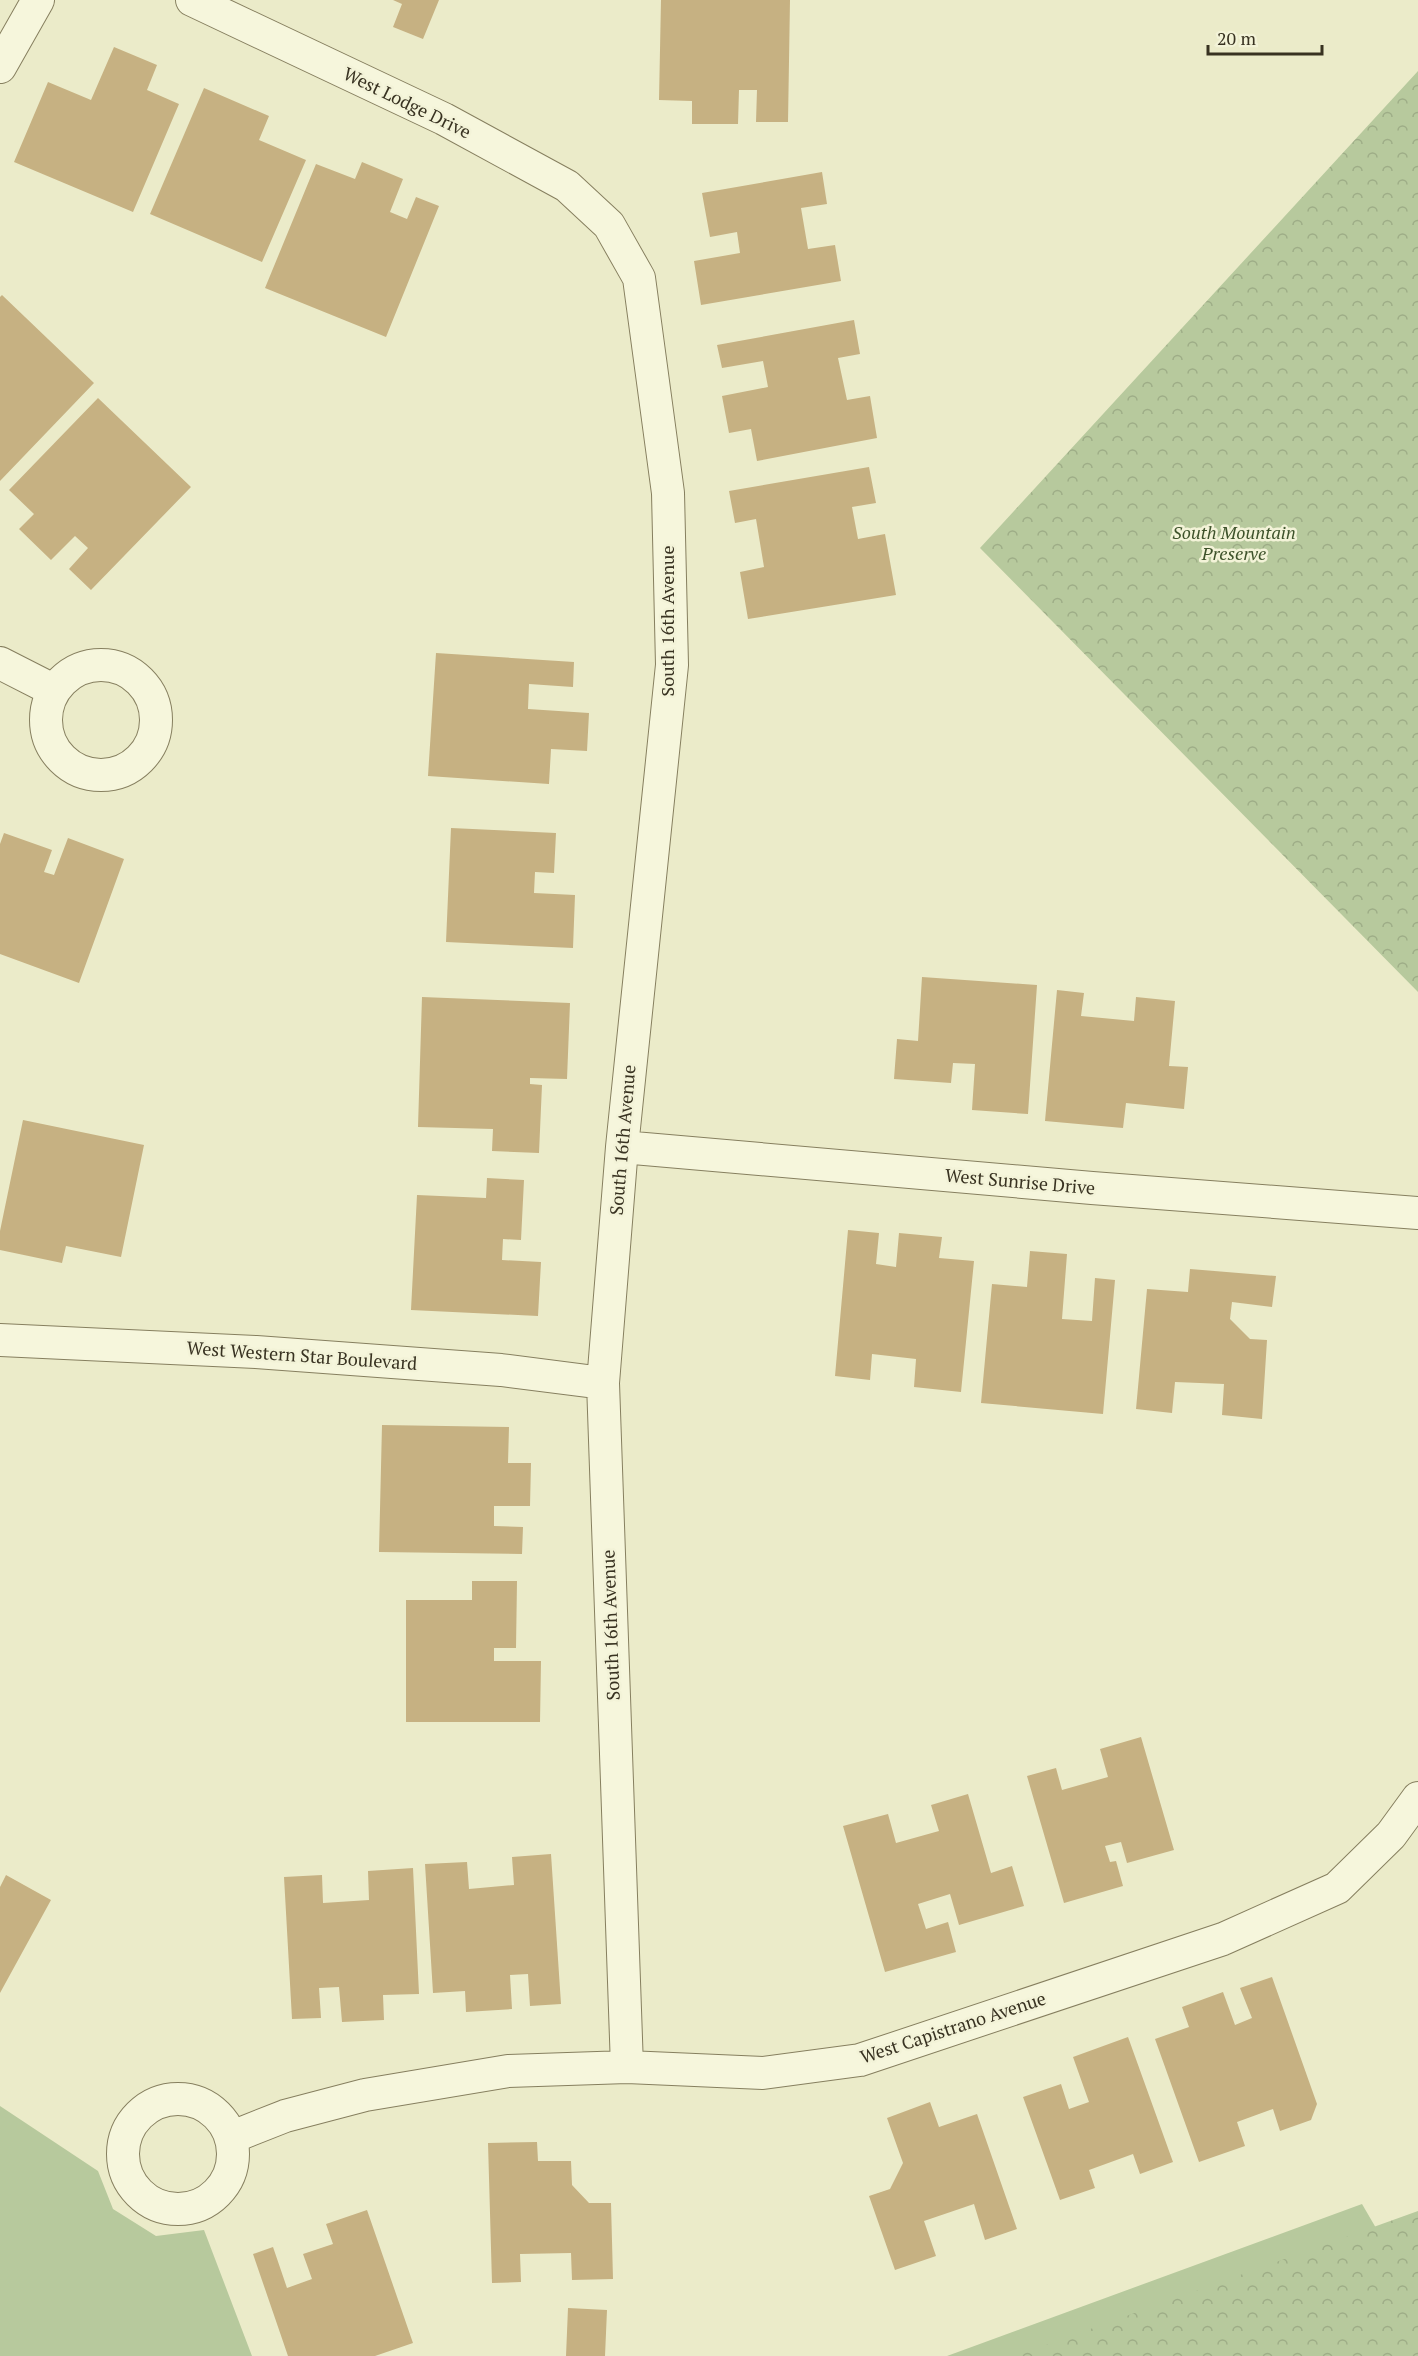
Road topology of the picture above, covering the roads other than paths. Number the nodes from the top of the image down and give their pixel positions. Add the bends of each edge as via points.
1 (38, 0) edge
2 (192, 0) edge
3 (0, 67) edge
4 (609, 225) joint
5 (0, 663) edge
6 (53, 690) dead end
7 (622, 1147) junction
8 (1418, 1214) edge
9 (0, 1340) edge
10 (603, 1383) junction
11 (1418, 1798) edge
12 (627, 2067) junction
13 (232, 2137) dead end

1 - 3 street
2 - 4 street, West Lodge Drive via 454,125 567,186
4 - 7 street, South 16th Avenue via 639,278 668,493 672,665
5 - 6 street
7 - 8 street, West Sunrise Drive
7 - 10 street, South 16th Avenue
9 - 10 street, West Western Star Boulevard via 256,1352 501,1370
10 - 12 street, South 16th Avenue
11 - 12 street, West Capistrano Avenue via 1391,1834 1337,1888 1223,1940 860,2060 763,2073
12 - 13 street, West Capistrano Avenue via 508,2071 365,2095 285,2116

